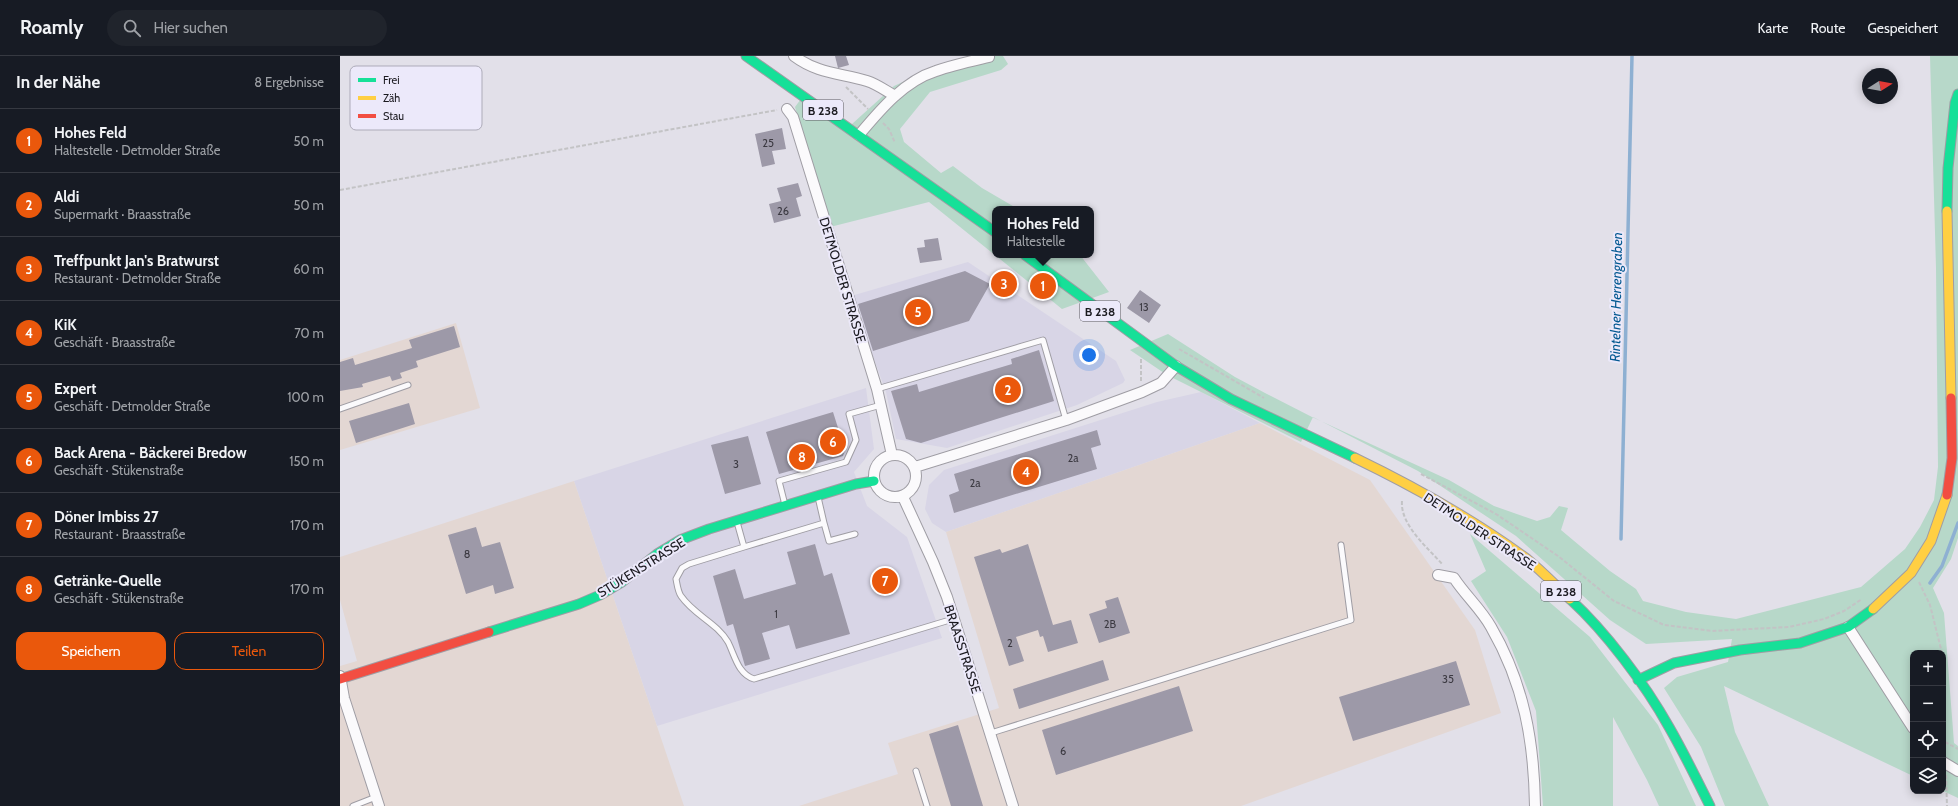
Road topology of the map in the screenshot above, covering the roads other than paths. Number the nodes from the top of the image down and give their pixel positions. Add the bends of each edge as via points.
1 (746, 56) edge
2 (794, 56) edge
3 (989, 57) edge
4 (1958, 94) edge
5 (895, 96) junction
6 (787, 109) road end
7 (859, 135) junction
8 (992, 230) edge
9 (1029, 258) edge
10 (1176, 366) junction
11 (408, 385) dead end
12 (877, 389) junction
13 (881, 405) junction
14 (340, 409) edge
15 (1066, 420) junction
16 (892, 455) junction
17 (915, 468) junction
18 (874, 481) junction
19 (818, 496) junction
20 (903, 497) junction
21 (785, 506) junction
22 (737, 521) junction
23 (824, 523) junction
24 (855, 534) dead end
25 (1340, 546) dead end
26 (744, 547) junction
27 (1438, 575) dead end
28 (953, 619) junction
29 (1848, 627) junction
30 (340, 678) edge
31 (1638, 680) junction
32 (1910, 723) edge
33 (991, 733) junction
34 (1946, 764) edge
35 (916, 771) dead end
36 (1958, 771) edge
37 (377, 802) edge
38 (352, 806) edge
39 (927, 806) edge
40 (1013, 806) edge
41 (1535, 806) edge
42 (1710, 806) edge

1 - 7 main road, B 238
2 - 5 street via 806,65 869,82
3 - 5 street via 935,71
4 - 29 main road via 1948,168 1952,458 1947,496 1931,541 1911,573 1868,614
5 - 7 street
6 - 12 street, DETMOLDER STRASSE via 793,117
7 - 8 main road, B 238
9 - 10 main road, DETMOLDER STRASSE / B 238
10 - 15 street via 1160,383 1142,392
10 - 31 main road, DETMOLDER STRASSE / B 238 via 1231,399 1397,478 1468,520 1528,560 1602,632
11 - 14 lane
12 - 13 street, DETMOLDER STRASSE
12 - 15 lane via 1043,340
13 - 16 street, DETMOLDER STRASSE
13 - 21 lane via 849,414 856,440 846,462 779,481
15 - 17 street
16 - 17 street via 906,458
16 - 18 street via 880,462 874,474
17 - 20 street via 917,474 914,488
18 - 19 main road, STÜKENSTRASSE
18 - 20 street via 877,488 888,497
19 - 21 main road, STÜKENSTRASSE
19 - 23 lane
20 - 28 street, BRAASSTRASSE via 933,562
21 - 22 main road, STÜKENSTRASSE
22 - 26 lane
22 - 30 main road, STÜKENSTRASSE via 680,540 657,554 622,582 579,604
23 - 24 lane via 829,541
23 - 26 lane
25 - 33 lane via 1351,620
26 - 28 lane via 689,564 682,568 676,579 681,596 695,612 721,632 739,667 746,676 754,679
27 - 41 street via 1454,578 1490,626 1514,673 1526,714 1534,767
28 - 33 street, BRAASSTRASSE
29 - 31 main road via 1800,643 1740,650 1674,664
29 - 32 street
30 - 37 street
31 - 42 main road, B 238 via 1669,726
33 - 40 street, BRAASSTRASSE
34 - 36 street
35 - 39 lane
37 - 38 lane

